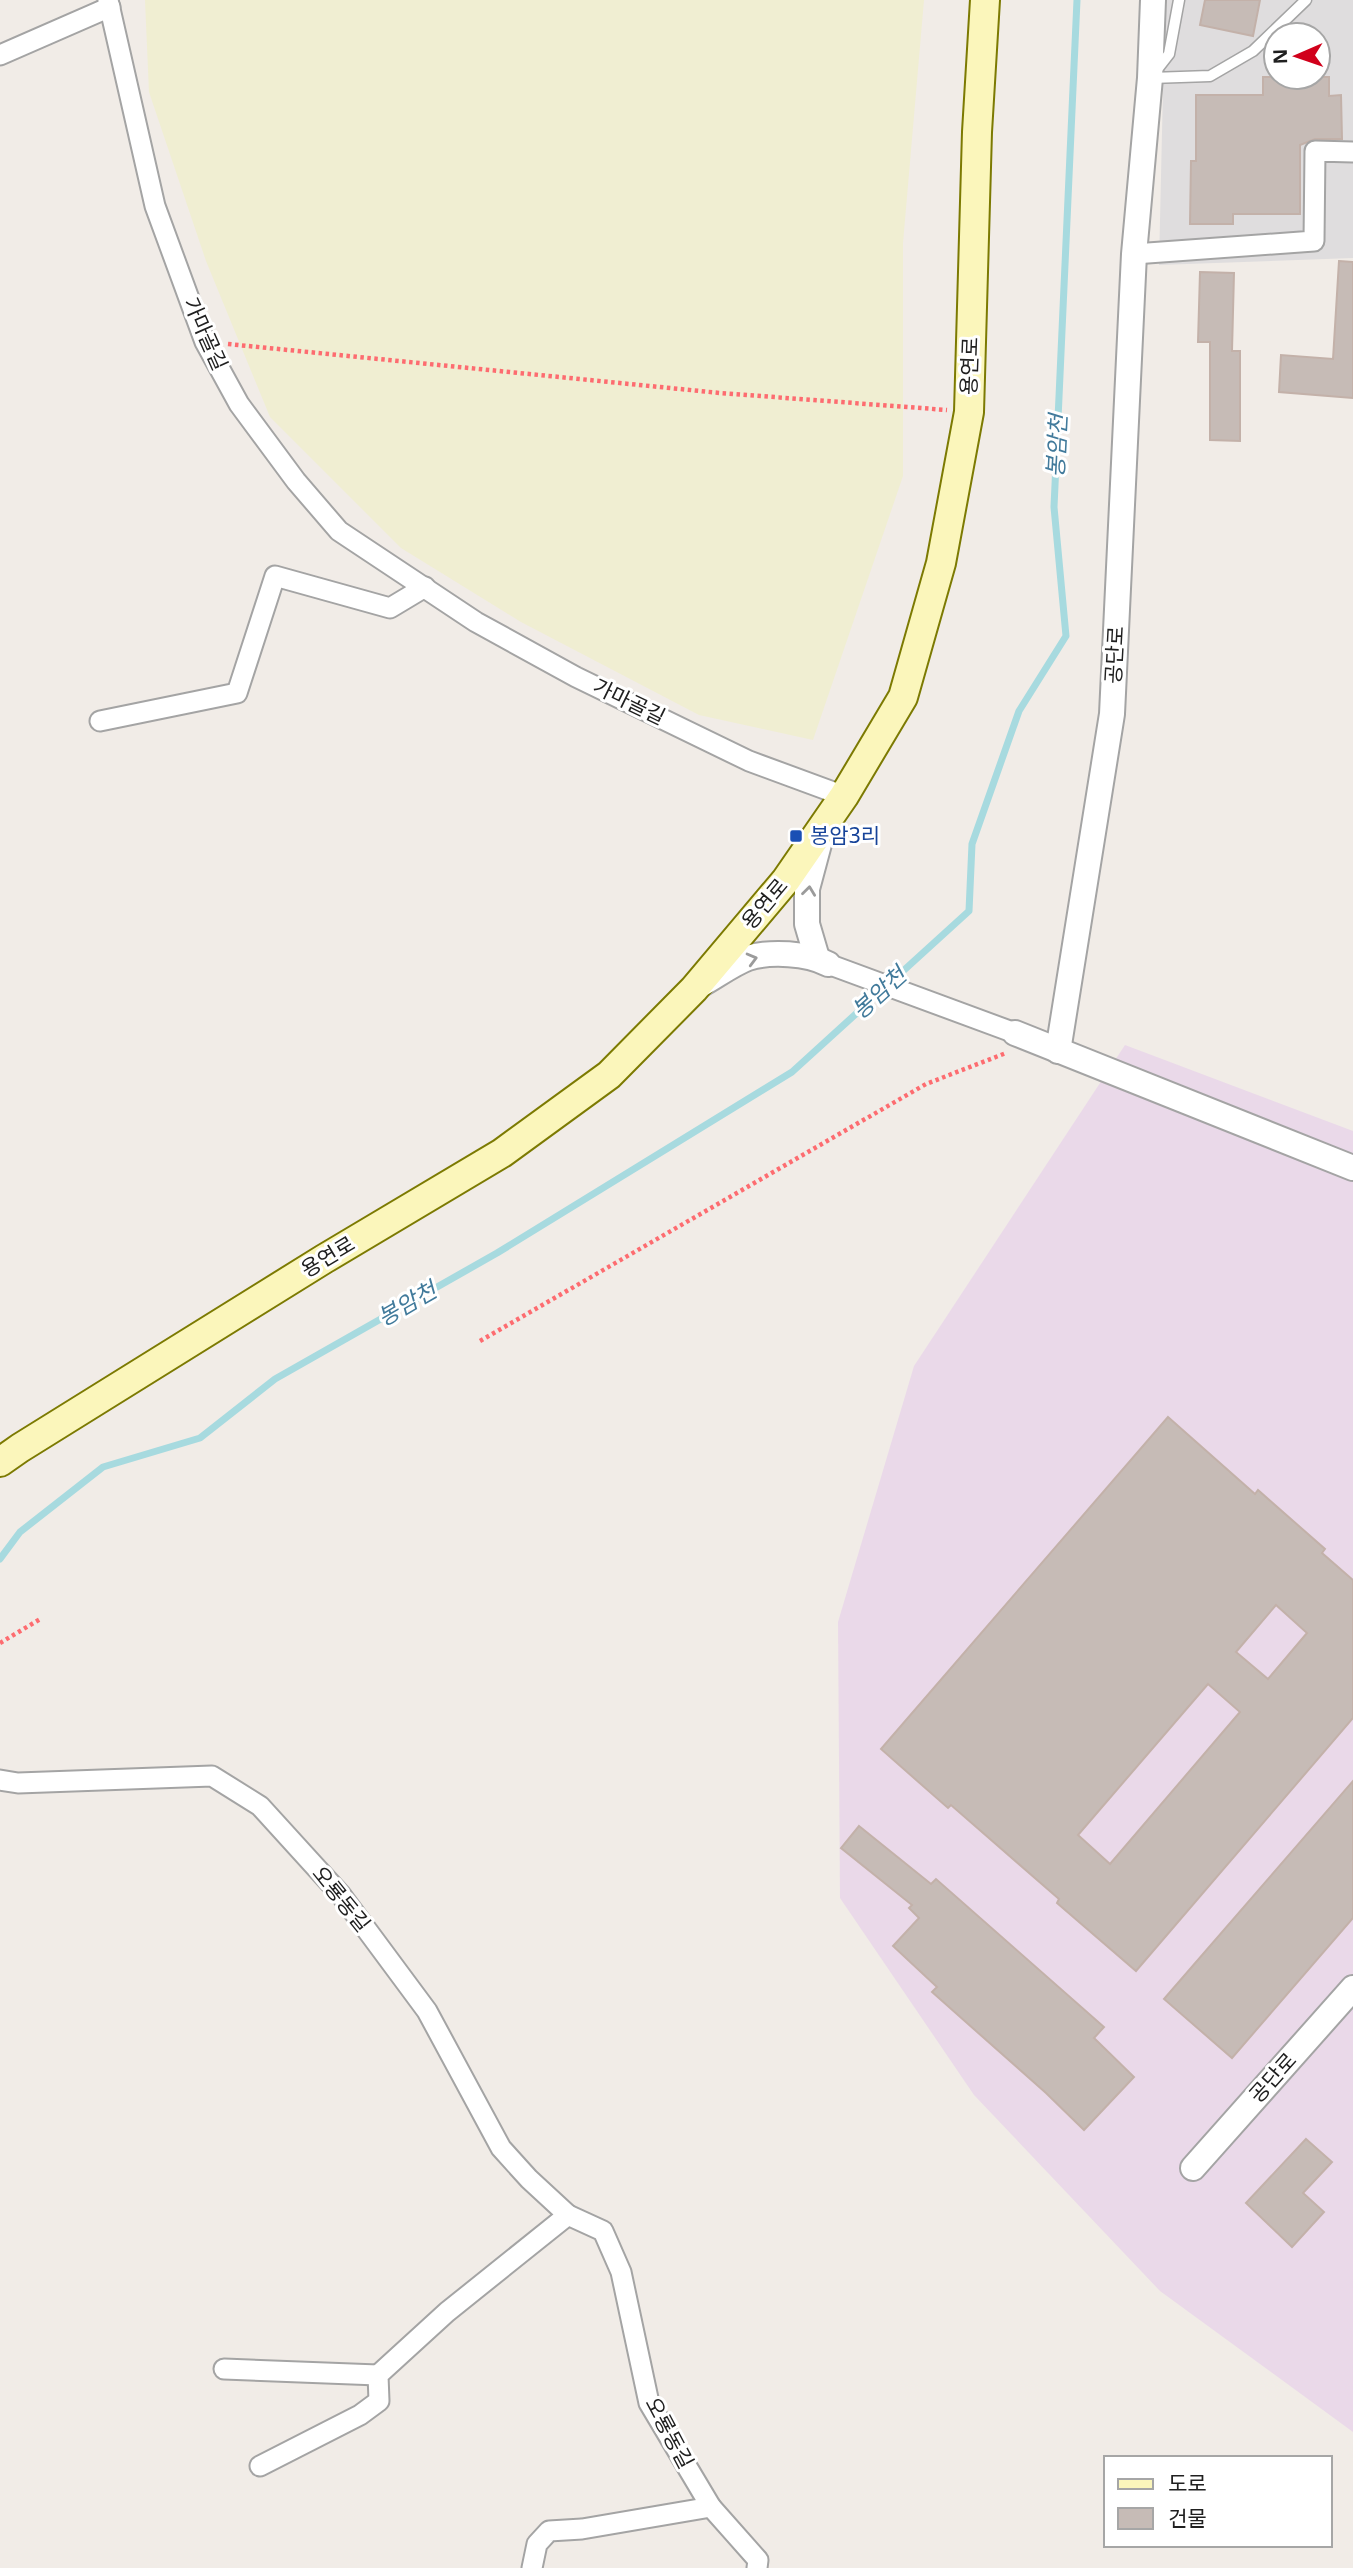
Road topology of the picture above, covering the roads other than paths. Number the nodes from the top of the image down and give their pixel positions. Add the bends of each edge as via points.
1 (985, 0) edge
2 (1153, 0) edge
3 (1179, 0) edge
4 (1306, 0) edge
5 (109, 4) edge
6 (0, 55) edge
7 (1150, 78) junction
8 (1353, 152) edge
9 (1134, 254) junction
10 (425, 587) junction
11 (100, 721) dead end
12 (844, 796) junction
13 (824, 825) junction
14 (822, 961) junction
15 (694, 989) junction
16 (1015, 1033) joint
17 (1049, 1047) junction
18 (1353, 1168) edge
19 (0, 1462) edge
20 (0, 1780) edge
21 (1353, 1988) edge
22 (1193, 2168) dead end
23 (568, 2215) junction
24 (224, 2369) dead end
25 (378, 2375) junction
26 (261, 2466) dead end
27 (711, 2507) junction
28 (532, 2568) edge
29 (757, 2568) edge

1 - 12 main road, 용연로 via 969,412 941,563 903,697
2 - 7 street, 공단로
3 - 7 lane via 1169,54
4 - 7 lane via 1253,51 1210,76
5 - 6 street, 가마골길
5 - 10 street, 가마골길 via 155,206 205,342 239,404 339,531
7 - 9 street, 공단로
8 - 9 street via 1315,152 1314,241
9 - 17 street, 공단로 via 1112,714
10 - 11 street via 390,608 275,576 237,693
10 - 12 street, 가마골길 via 476,622 576,677 749,761
12 - 13 main road, 용연로
14 -> 13 street via 807,924 807,889
13 - 15 main road, 용연로 via 786,880
15 -> 14 street via 748,958 775,955
14 - 16 street
15 - 19 main road, 용연로 via 609,1075 502,1153
16 - 17 street
17 - 18 street
20 - 23 street, 오룡동길 via 212,1776 260,1806 341,1895 426,2011 501,2148
21 - 22 street, 공단로
23 - 25 street via 447,2312
23 - 27 street, 오룡동길 via 603,2231 621,2272 649,2403
24 - 25 street
25 - 26 street via 380,2401
27 - 28 street via 549,2531 537,2544
27 - 29 street, 오룡동길 via 758,2560

